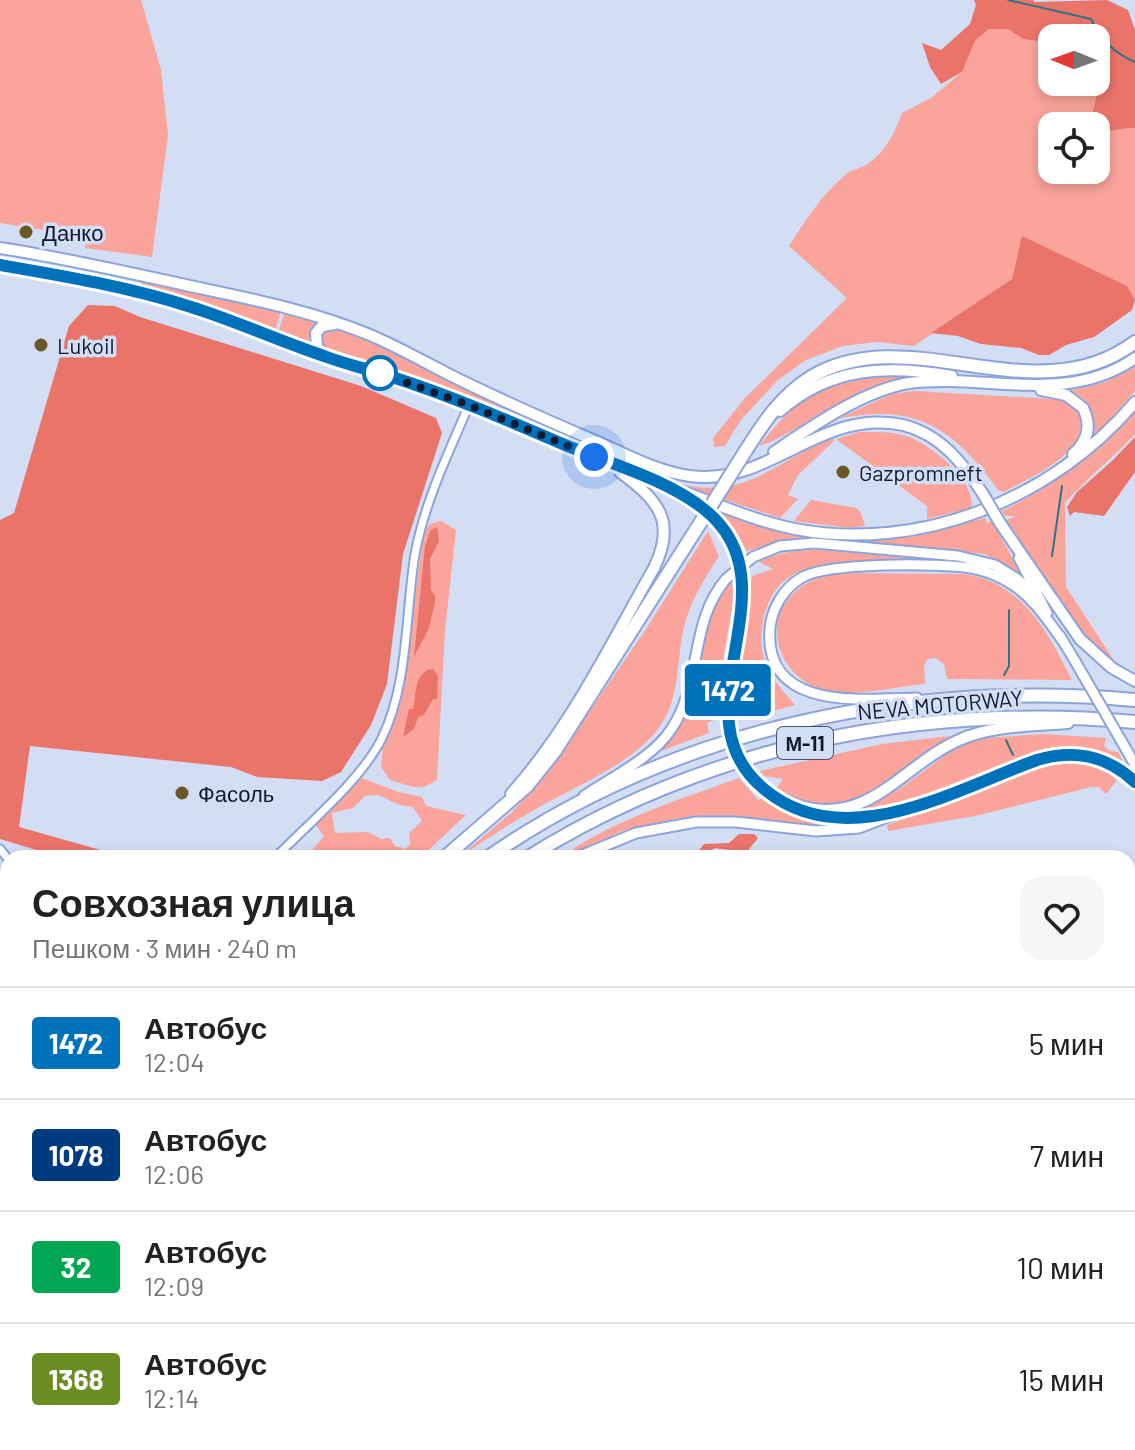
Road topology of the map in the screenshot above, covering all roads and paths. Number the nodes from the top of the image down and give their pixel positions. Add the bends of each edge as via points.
1 (0, 248) edge
2 (0, 265) edge
3 (343, 324) junction
4 (1135, 342) edge
5 (329, 358) junction
6 (1135, 358) edge
7 (990, 383) junction
8 (1013, 386) junction
9 (1135, 402) edge
10 (469, 405) junction
11 (759, 430) junction
12 (594, 457) junction
13 (745, 471) junction
14 (658, 483) junction
15 (1038, 484) junction
16 (1001, 524) junction
17 (1048, 614) junction
18 (1063, 641) junction
19 (1135, 681) edge
20 (958, 697) junction
21 (1135, 700) edge
22 (1105, 720) junction
23 (1135, 722) edge
24 (1135, 765) edge
25 (1135, 782) edge
26 (943, 796) junction
27 (773, 797) junction
28 (494, 814) junction
29 (560, 814) junction
30 (283, 850) edge
31 (453, 850) edge
32 (500, 850) edge
33 (541, 850) edge
34 (595, 850) edge

1 - 3 main road via 285,306
2 - 5 main road via 101,283 191,307
3 - 5 main road via 327,324 316,333 317,347
3 - 13 main road via 643,462 680,474 720,477
4 - 11 highway via 1097,363 1065,371 897,358 839,364 792,391
5 - 10 main road
6 - 8 main road via 1084,381
7 - 8 main road
7 - 11 main road via 914,370 855,372 814,386
7 - 13 main road via 896,386 824,420
8 - 15 main road via 1066,395 1087,415 1081,447
9 - 15 main road via 1087,451
10 - 12 main road
10 - 30 street via 422,520 397,690 381,740 353,778
11 - 28 highway, bridge via 555,751 527,786
12 - 14 main road
12 - 28 main road via 653,499 664,523 663,548 561,731
13 - 16 main road, bridge via 854,424 908,427 939,442 962,465
14 - 15 main road via 793,529 854,534 941,523 1001,504
14 - 27 main road, bridge via 709,512 738,554 743,593 727,709 729,733 742,766
16 - 17 street
16 - 19 main road via 1080,639
17 - 18 street
17 - 29 street, bridge via 1016,578 973,559 814,543 780,546 753,557 726,579 707,607 683,705 667,735
18 - 20 street via 1026,594 998,576 969,567 823,569 801,578 776,606 770,630 773,655 787,678 808,693 856,699
18 - 24 street, bridge
20 - 21 highway, NEVA MOTORWAY / М-11
20 - 29 highway, NEVA MOTORWAY / М-11 via 865,708 761,732 639,776
22 - 23 highway, NEVA MOTORWAY / М-11
22 - 27 main road via 967,737 875,797 842,808 809,809
22 - 33 highway, NEVA MOTORWAY / М-11 via 960,718 870,729 783,749 646,796
25 - 26 street via 1098,758 1062,754
26 - 27 street via 885,815 846,820 801,812
26 - 34 street via 859,828 832,832 736,822 686,823 636,833
28 - 31 highway
29 - 32 highway, NEVA MOTORWAY / М-11

